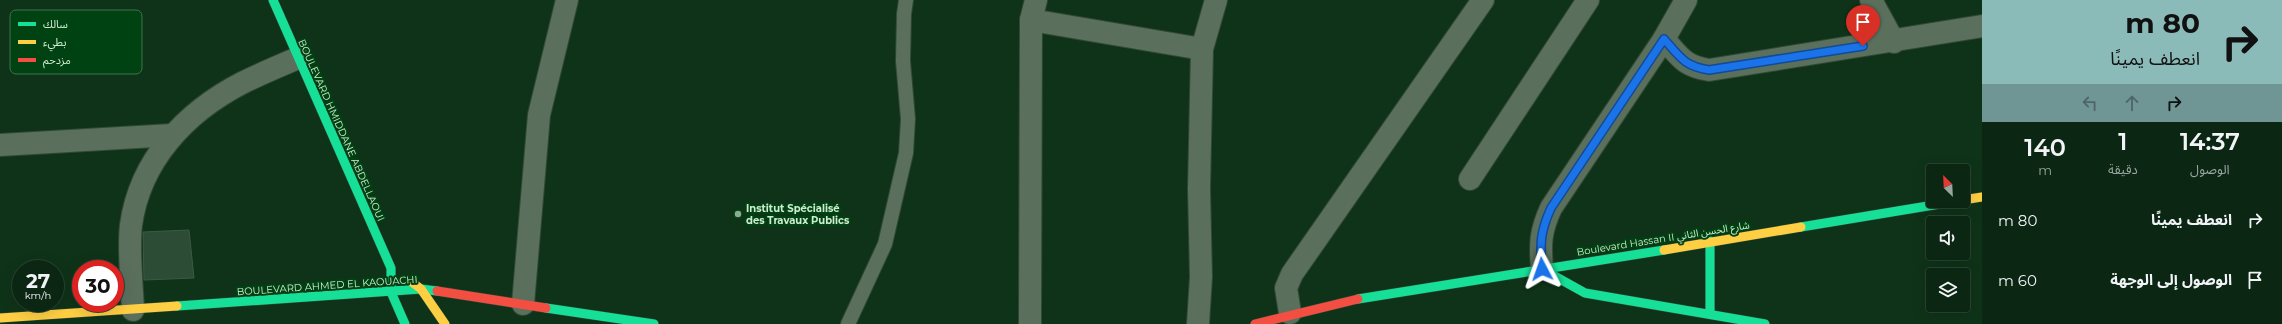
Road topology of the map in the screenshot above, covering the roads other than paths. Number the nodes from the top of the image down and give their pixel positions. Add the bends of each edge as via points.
1 (273, 0) edge
2 (567, 0) edge
3 (906, 0) edge
4 (1216, 0) edge
5 (1483, 0) edge
6 (1588, 0) edge
7 (1686, 0) edge
8 (1871, 0) edge
9 (1033, 10) edge
10 (1982, 26) edge
11 (1664, 39) junction
12 (1894, 42) junction
13 (1202, 50) junction
14 (298, 58) junction
15 (172, 135) junction
16 (0, 145) edge
17 (1470, 179) dead end
18 (1982, 197) edge
19 (1970, 199) edge
20 (1926, 206) edge
21 (1710, 241) junction
22 (391, 268) junction
23 (1542, 269) junction
24 (421, 289) junction
25 (391, 292) junction
26 (523, 304) junction
27 (132, 310) junction
28 (1290, 313) junction
29 (0, 318) edge
30 (105, 318) edge
31 (1707, 319) edge
32 (405, 324) edge
33 (445, 324) edge
34 (654, 324) edge
35 (848, 324) edge
36 (1030, 324) edge
37 (1198, 324) edge
38 (1254, 324) edge
39 (1765, 324) edge

1 - 14 street, BOULEVARD HMIDDANE ABDELLAOUI
2 - 26 street via 539,115
3 - 35 lane via 906,153 885,244
4 - 13 street
5 - 28 street via 1292,274 1286,288
6 - 17 street
7 - 11 street
8 - 12 street
9 - 13 street
9 - 36 street
10 - 12 street
11 - 12 street via 1693,67 1709,70
11 - 23 street via 1551,208 1540,240
13 - 37 street via 1199,189 1201,277
14 - 15 street via 242,83 206,107
14 - 22 street, BOULEVARD HMIDDANE ABDELLAOUI
15 - 16 street
15 - 27 street via 157,154 141,188 131,226
18 - 19 street
20 - 21 street, Boulevard Hassan II شارع الحسن الثاني
21 - 23 street, Boulevard Hassan II شارع الحسن الثاني
21 - 31 street
22 - 24 street
22 - 25 street, BOULEVARD HMIDDANE ABDELLAOUI
23 - 28 street, Boulevard Hassan II شارع الحسن الثاني via 1420,287
23 - 31 street via 1571,288 1585,293
24 - 25 street, BOULEVARD AHMED EL KAOUACHI
24 - 26 street, BOULEVARD AHMED EL KAOUACHI
24 - 33 street
25 - 27 street, BOULEVARD AHMED EL KAOUACHI
25 - 32 street, BOULEVARD HMIDDANE ABDELLAOUI
26 - 34 street, BOULEVARD AHMED EL KAOUACHI
27 - 30 street, BOULEVARD AHMED EL KAOUACHI
28 - 38 street, Boulevard Hassan II شارع الحسن الثاني
29 - 30 street, BOULEVARD AHMED EL KAOUACHI
31 - 39 street

